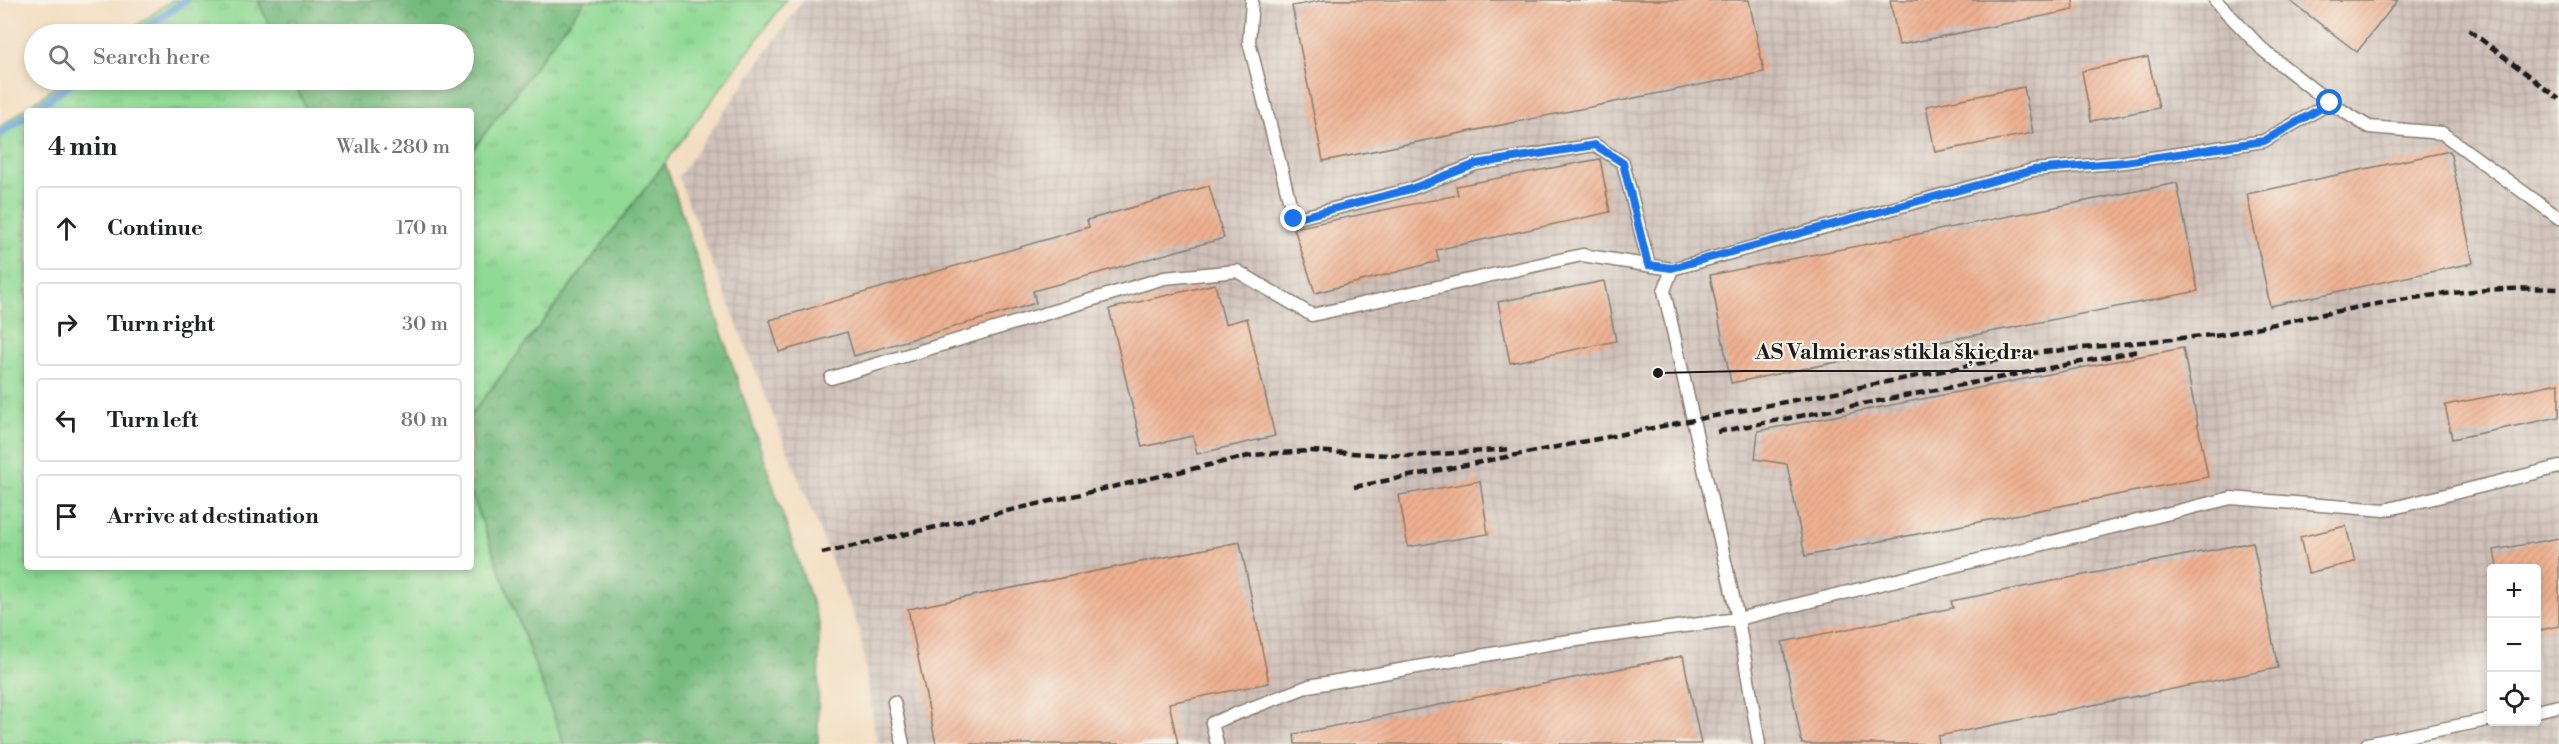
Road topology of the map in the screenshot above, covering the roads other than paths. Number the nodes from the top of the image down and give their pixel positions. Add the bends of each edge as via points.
1 (1252, 0) edge
2 (2215, 0) edge
3 (2330, 103) junction
4 (2559, 218) edge
5 (1648, 265) junction
6 (1672, 268) junction
7 (831, 378) dead end
8 (2559, 466) edge
9 (1737, 620) junction
10 (894, 702) dead end
11 (2559, 706) edge
12 (2541, 710) edge
13 (2487, 721) edge
14 (903, 744) edge
15 (1217, 744) edge
16 (1760, 744) edge
17 (2367, 744) edge

1 - 5 lane via 1249,42 1294,219 1411,189 1476,164 1595,145 1623,163
2 - 3 lane via 2263,50
3 - 4 lane via 2369,127 2442,133
3 - 6 lane via 2264,141 2125,162 2033,170
5 - 6 lane
5 - 7 lane via 1582,255 1312,315 1237,271 1164,278
6 - 9 lane via 1664,291
8 - 9 lane via 2385,510 2231,498
9 - 15 lane via 1554,643 1309,686 1212,723
9 - 16 lane
10 - 14 lane
11 - 12 lane
13 - 17 lane

